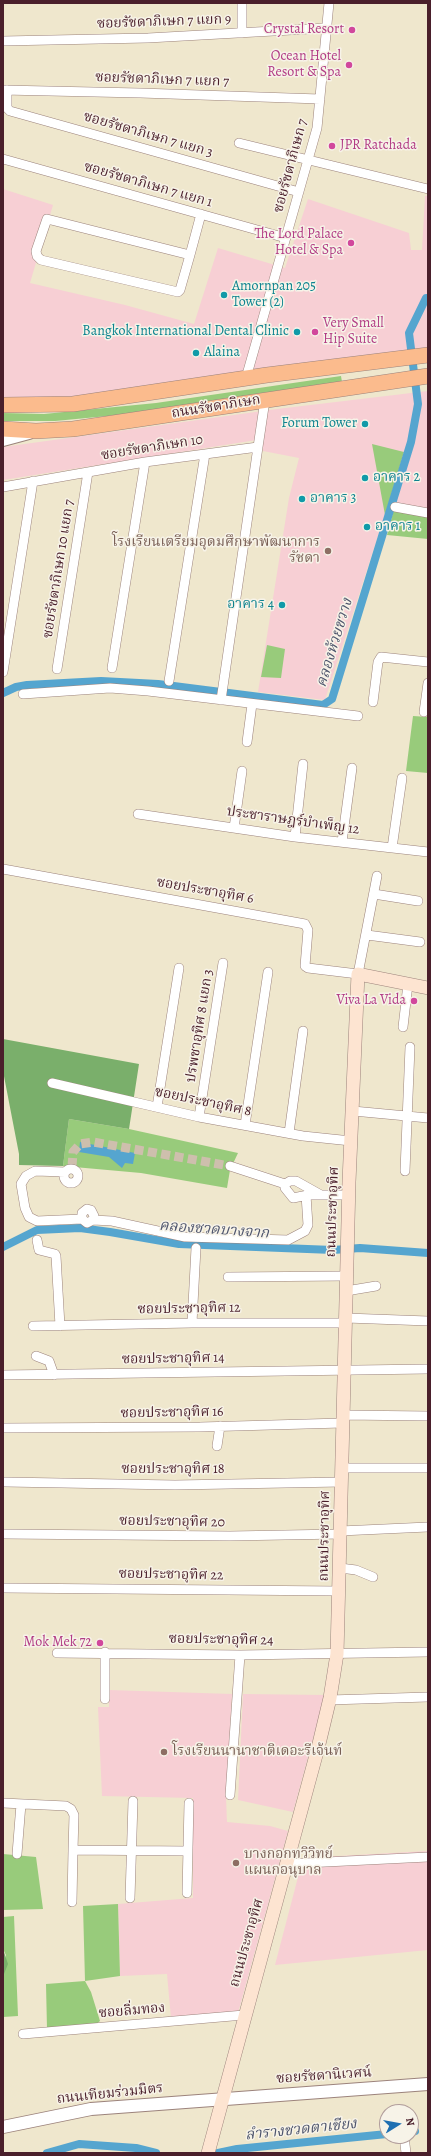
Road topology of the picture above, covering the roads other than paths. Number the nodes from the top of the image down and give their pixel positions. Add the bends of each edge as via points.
1 (242, 3) edge
2 (329, 3) edge
3 (327, 28) junction
4 (242, 33) junction
5 (3, 42) edge
6 (5, 90) edge
7 (320, 99) junction
8 (239, 143) dead end
9 (3, 158) edge
10 (308, 160) junction
11 (428, 189) edge
12 (299, 192) junction
13 (201, 214) junction
14 (286, 238) junction
15 (190, 255) junction
16 (428, 355) edge
17 (428, 376) edge
18 (246, 378) junction
19 (265, 400) junction
20 (3, 405) edge
21 (3, 429) edge
22 (36, 431) junction
23 (3, 440) edge
24 (258, 447) junction
25 (205, 454) junction
26 (145, 462) junction
27 (88, 472) junction
28 (33, 481) junction
29 (3, 487) edge
30 (395, 506) dead end
31 (428, 512) edge
32 (428, 662) edge
33 (112, 668) dead end
34 (57, 669) dead end
35 (3, 672) edge
36 (169, 681) dead end
37 (428, 684) edge
38 (22, 694) dead end
39 (221, 699) junction
40 (373, 702) dead end
41 (252, 704) junction
42 (424, 712) dead end
43 (358, 716) dead end
44 (247, 742) dead end
45 (303, 764) dead end
46 (352, 768) dead end
47 (242, 771) dead end
48 (402, 778) dead end
49 (138, 814) dead end
50 (234, 828) junction
51 (295, 837) junction
52 (342, 842) junction
53 (392, 848) junction
54 (428, 852) edge
55 (3, 869) edge
56 (377, 876) dead end
57 (374, 894) junction
58 (418, 900) dead end
59 (366, 935) junction
60 (420, 942) dead end
61 (224, 963) dead end
62 (179, 968) dead end
63 (268, 972) dead end
64 (358, 974) junction
65 (408, 984) junction
66 (428, 988) edge
67 (403, 1026) dead end
68 (303, 1031) dead end
69 (410, 1047) dead end
70 (52, 1083) dead end
71 (157, 1107) junction
72 (353, 1111) junction
73 (407, 1116) junction
74 (199, 1117) junction
75 (428, 1118) edge
76 (245, 1125) junction
77 (289, 1132) junction
78 (351, 1141) junction
79 (230, 1166) tunnel mouth
80 (70, 1169) dead end
81 (405, 1172) dead end
82 (285, 1184) junction
83 (306, 1195) junction
84 (321, 1195) junction
85 (349, 1195) junction
86 (37, 1240) dead end
87 (196, 1248) dead end
88 (228, 1276) dead end
89 (347, 1276) junction
90 (376, 1286) dead end
91 (346, 1291) junction
92 (346, 1320) junction
93 (428, 1321) edge
94 (192, 1322) junction
95 (33, 1326) dead end
96 (60, 1326) junction
97 (36, 1356) dead end
98 (428, 1369) edge
99 (344, 1370) junction
100 (54, 1374) junction
101 (3, 1375) edge
102 (428, 1416) edge
103 (343, 1419) junction
104 (220, 1426) junction
105 (3, 1428) edge
106 (217, 1446) dead end
107 (342, 1468) junction
108 (428, 1468) edge
109 (5, 1482) dead end
110 (342, 1482) junction
111 (428, 1527) edge
112 (340, 1532) junction
113 (3, 1534) edge
114 (340, 1568) junction
115 (373, 1577) dead end
116 (3, 1588) edge
117 (339, 1591) junction
118 (105, 1652) junction
119 (428, 1652) edge
120 (57, 1653) dead end
121 (337, 1654) junction
122 (240, 1655) junction
123 (428, 1697) edge
124 (105, 1699) dead end
125 (329, 1700) junction
126 (230, 1795) dead end
127 (133, 1801) dead end
128 (3, 1802) edge
129 (189, 1803) dead end
130 (21, 1804) junction
131 (73, 1850) junction
132 (188, 1851) junction
133 (132, 1852) junction
134 (17, 1854) dead end
135 (428, 1857) edge
136 (285, 1864) junction
137 (187, 1893) dead end
138 (130, 1898) dead end
139 (72, 1902) dead end
140 (244, 2014) junction
141 (23, 2034) dead end
142 (428, 2084) edge
143 (222, 2099) junction
144 (3, 2127) edge
145 (208, 2153) edge

1 - 4 street
2 - 3 street, ซอยรัชดาภิเษก 7
3 - 4 street, ซอยรัชดาภิเษก 7 แยก 9
3 - 7 street, ซอยรัชดาภิเษก 7
4 - 5 street, ซอยรัชดาภิเษก 7 แยก 9
6 - 7 street, ซอยรัชดาภิเษก 7 แยก 7
6 - 12 street, ซอยรัชดาภิเษก 7 แยก 3 via 7,108 10,111
7 - 10 street, ซอยรัชดาภิเษก 7 via 317,128
8 - 10 street
9 - 13 street, ซอยรัชดาภิเษก 7 แยก 1
10 - 11 street
10 - 12 street, ซอยรัชดาภิเษก 7
12 - 14 street, ซอยรัชดาภิเษก 7
13 - 14 street, ซอยรัชดาภิเษก 7 แยก 1
13 - 15 street
14 - 18 street, ซอยรัชดาภิเษก 7
15 - 15 street via 178,292 41,260 36,256 47,219
16 - 18 main road, ถนนรัชดาภิเษก
17 - 19 main road, ถนนรัชดาภิเษก
18 - 20 main road, ถนนรัชดาภิเษก via 74,404
19 - 22 main road, ถนนรัชดาภิเษก via 73,429
19 - 24 street
21 - 22 main road, ถนนรัชดาภิเษก
22 - 23 street
24 - 25 street, ซอยรัชดาภิเษก 10
24 - 39 street
25 - 26 street, ซอยรัชดาภิเษก 10
25 - 36 street
26 - 27 street, ซอยรัชดาภิเษก 10
26 - 33 street
27 - 28 street, ซอยรัชดาภิเษก 10
27 - 34 street, ซอยรัชดาภิเษก 10 แยก 7
28 - 29 street, ซอยรัชดาภิเษก 10
28 - 35 street
30 - 31 street
32 - 40 street via 381,657 378,662
37 - 42 street
38 - 39 street via 107,688
39 - 41 street
41 - 43 street
41 - 44 street
45 - 51 street
46 - 52 street
47 - 50 street
48 - 53 street
49 - 50 street, ประชาราษฎร์บำเพ็ญ 12
50 - 51 street, ประชาราษฎร์บำเพ็ญ 12
51 - 52 street, ประชาราษฎร์บำเพ็ญ 12
52 - 53 street, ประชาราษฎร์บำเพ็ญ 12
53 - 54 street, ประชาราษฎร์บำเพ็ญ 12
55 - 64 street, ซอยประชาอุทิศ 6 via 305,924 308,930 305,966
56 - 57 street
57 - 58 street
57 - 59 street
59 - 60 street
59 - 64 street
61 - 74 street, ปรพชาอุทิศ 8 แยก 3
62 - 71 street
63 - 76 street
64 - 65 main road
64 - 72 main road, ถนนประชาอุทิศ
65 - 66 main road
65 - 67 street
68 - 77 street
69 - 73 street
70 - 71 street, ซอยประชาอุทิศ 8
71 - 74 street, ซอยประชาอุทิศ 8
72 - 73 street
72 - 78 main road, ถนนประชาอุทิศ
73 - 75 street
73 - 81 street
74 - 76 street, ซอยประชาอุทิศ 8
76 - 77 street, ซอยประชาอุทิศ 8
77 - 78 street, ซอยประชาอุทิศ 8
78 - 85 main road, ถนนประชาอุทิศ
79 - 82 street
80 - 83 street via 36,1171 26,1176 22,1184 25,1208 29,1217 37,1221 82,1218 87,1223 93,1220 112,1221 185,1237 288,1240 305,1231 308,1225
82 - 83 street via 293,1198
82 - 84 street via 290,1180 296,1181
83 - 84 street
84 - 85 street
85 - 89 main road, ถนนประชาอุทิศ
86 - 96 street via 39,1250 56,1256
87 - 94 street
88 - 89 street
89 - 91 main road, ถนนประชาอุทิศ
90 - 91 street
91 - 92 main road, ถนนประชาอุทิศ
92 - 93 street, ซอยประชาอุทิศ 12
92 - 94 street, ซอยประชาอุทิศ 12
92 - 99 main road, ถนนประชาอุทิศ
94 - 96 street, ซอยประชาอุทิศ 12
95 - 96 street, ซอยประชาอุทิศ 12
97 - 100 street via 49,1361
98 - 99 street, ซอยประชาอุทิศ 14
99 - 100 street, ซอยประชาอุทิศ 14
99 - 103 main road, ถนนประชาอุทิศ
100 - 101 street, ซอยประชาอุทิศ 14
102 - 103 street, ซอยประชาอุทิศ 16
103 - 104 street, ซอยประชาอุทิศ 16
103 - 107 main road, ถนนประชาอุทิศ
104 - 105 street, ซอยประชาอุทิศ 16
104 - 106 street
107 - 108 street
107 - 110 main road, ถนนประชาอุทิศ
109 - 110 street, ซอยประชาอุทิศ 18 via 175,1485
110 - 112 main road, ถนนประชาอุทิศ
111 - 112 street, ซอยประชาอุทิศ 20
112 - 113 street, ซอยประชาอุทิศ 20 via 222,1536
112 - 114 main road, ถนนประชาอุทิศ
114 - 115 street via 356,1570
114 - 117 main road, ถนนประชาอุทิศ
116 - 117 street, ซอยประชาอุทิศ 22
117 - 121 main road, ถนนประชาอุทิศ
118 - 120 street, ซอยประชาอุทิศ 24
118 - 122 street, ซอยประชาอุทิศ 24
118 - 124 street
119 - 121 street, ซอยประชาอุทิศ 24
121 - 122 street, ซอยประชาอุทิศ 24
121 - 125 main road, ถนนประชาอุทิศ
122 - 126 street
123 - 125 street
125 - 136 main road, ถนนประชาอุทิศ
127 - 133 street
128 - 130 street
129 - 132 street
130 - 131 street via 66,1806 71,1809 74,1815
130 - 134 street
131 - 133 street
131 - 139 street
132 - 133 street
132 - 137 street
133 - 138 street
135 - 136 street
136 - 140 main road, ถนนประชาอุทิศ
140 - 141 street, ซอยลิ่มทอง
140 - 143 main road, ถนนประชาอุทิศ
142 - 143 street, ซอยรัชดานิเวศน์
143 - 144 street, ถนนเทียมร่วมมิตร via 91,2109
143 - 145 main road, ถนนประชาอุทิศ

